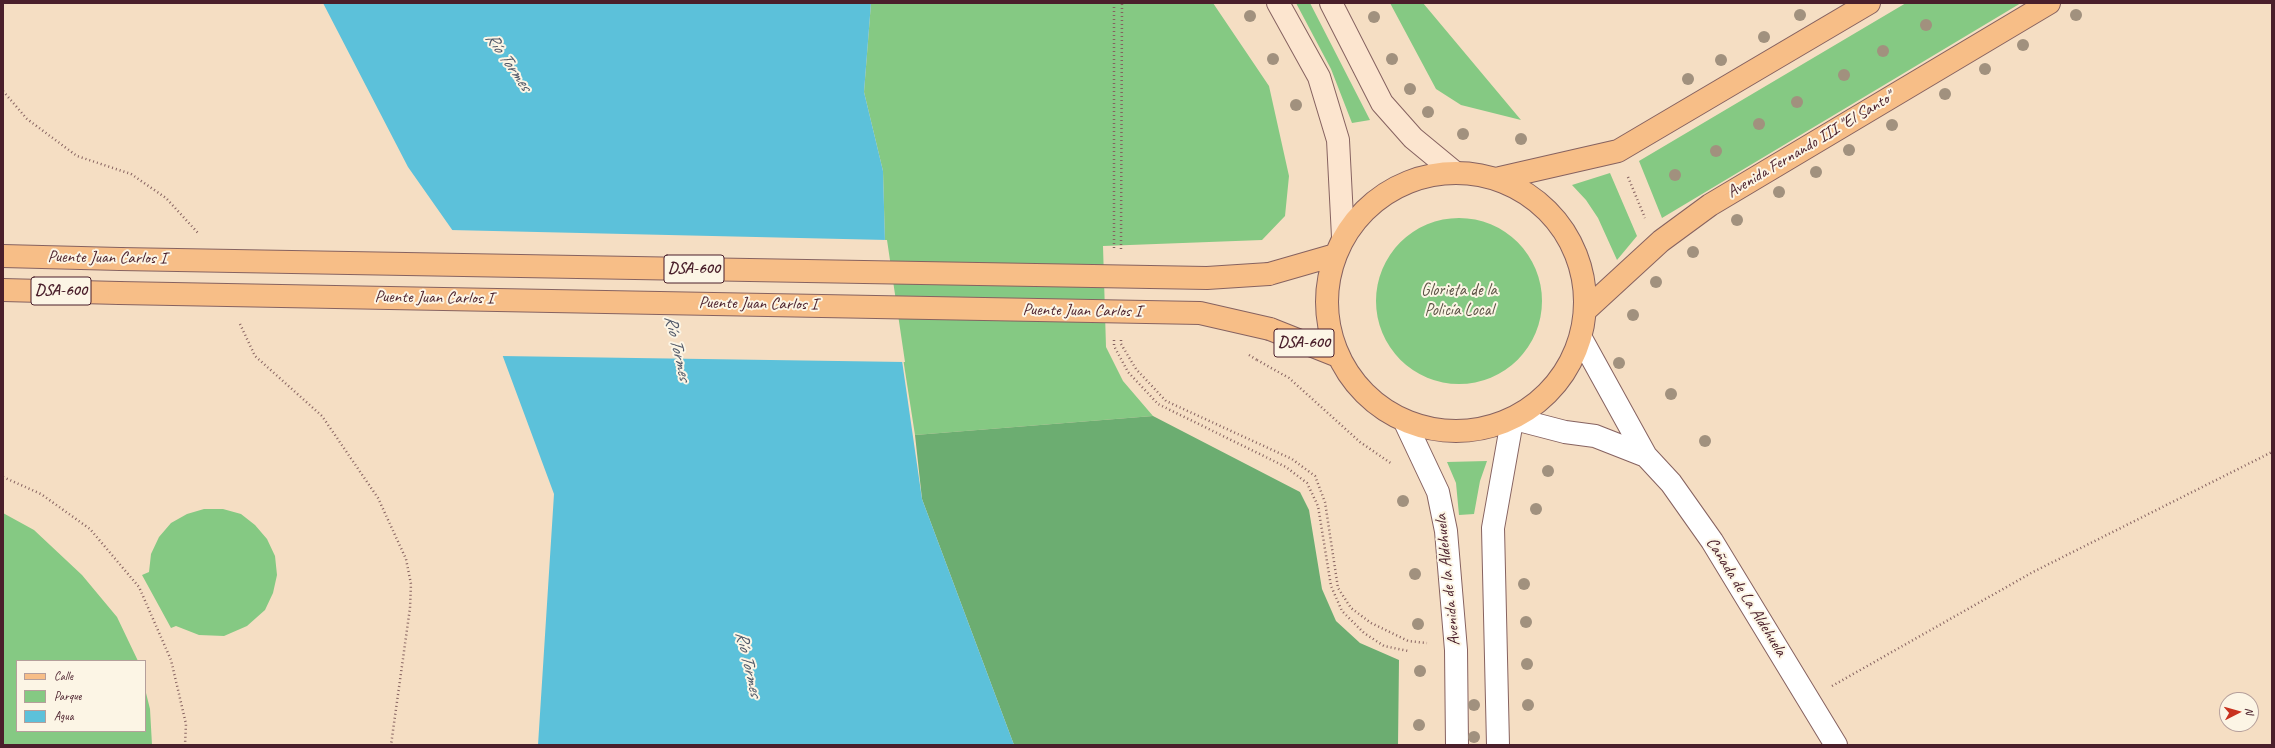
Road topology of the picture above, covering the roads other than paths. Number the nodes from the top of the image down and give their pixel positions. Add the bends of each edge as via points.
1 (1278, 3) edge
2 (1331, 3) edge
3 (1869, 3) edge
4 (2049, 3) edge
5 (1453, 171) junction
6 (1500, 178) junction
7 (1339, 246) junction
8 (3, 256) edge
9 (3, 290) edge
10 (1587, 309) junction
11 (1582, 340) junction
12 (1338, 356) junction
13 (1513, 420) junction
14 (1405, 422) junction
15 (1646, 456) junction
16 (1457, 745) edge
17 (1498, 745) edge
18 (1836, 745) edge

1 - 7 main road via 1318,77 1338,140
2 - 5 main road via 1382,103 1412,138
3 - 6 main road via 1618,151
4 - 10 main road, Avenida Fernando III "El Santo" via 1710,205 1661,241
5 - 6 main road via 1477,172
5 - 7 main road via 1409,180 1371,203
6 - 10 main road via 1548,208 1552,214 1578,254
7 - 8 main road, Puente Juan Carlos I / DSA-600, bridge via 1269,274 1207,278
7 - 12 main road via 1327,288 1328,323
9 - 12 main road, Puente Juan Carlos I / DSA-600, bridge via 1200,313 1270,329
10 - 11 main road
11 - 13 main road via 1559,382
11 - 15 street, Cañada de La Aldehuela
12 - 14 main road via 1355,383 1378,406
13 - 14 main road via 1477,431 1441,431
13 - 15 street, Cañada de La Aldehuela via 1595,436
13 - 17 street via 1492,528
14 - 16 street, Avenida de la Aldehuela via 1438,492 1446,531 1456,650
15 - 18 street, Cañada de La Aldehuela via 1671,483 1712,541

